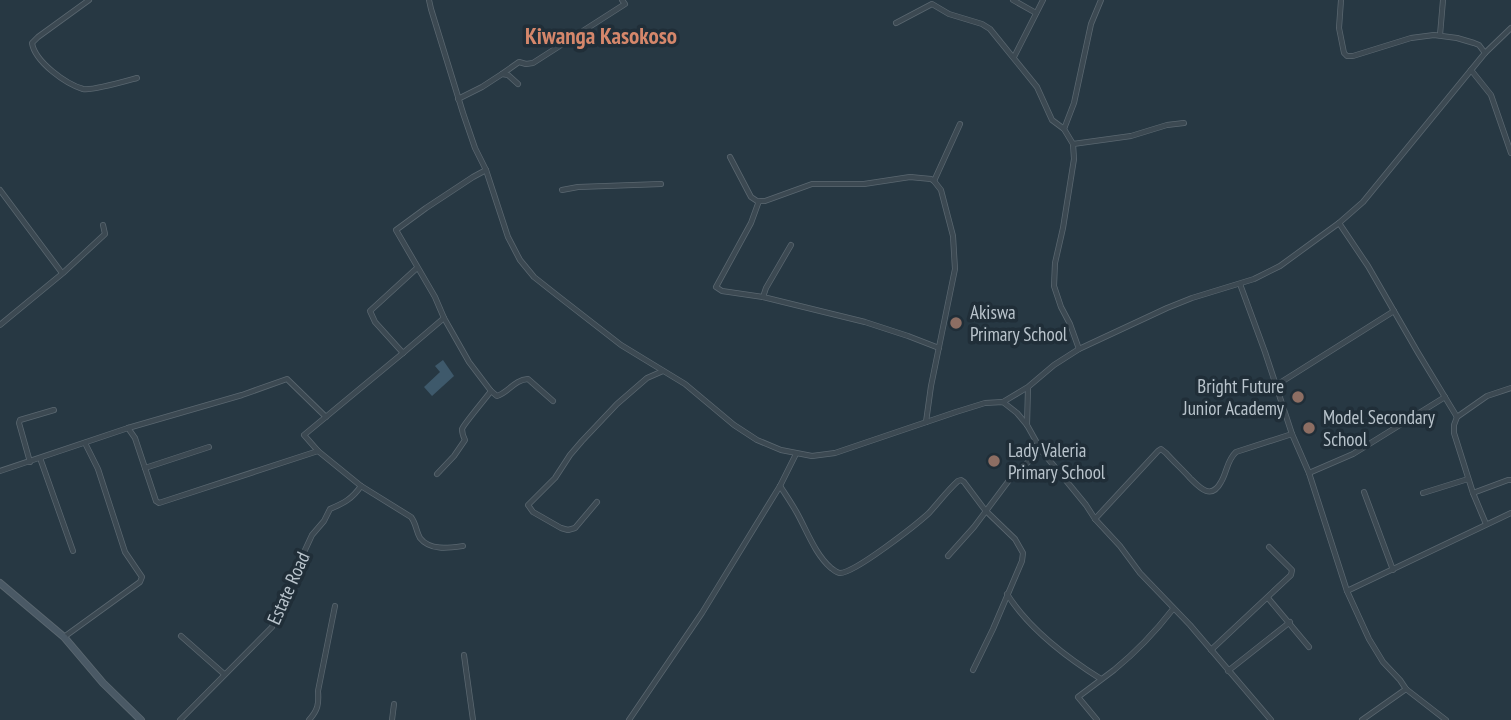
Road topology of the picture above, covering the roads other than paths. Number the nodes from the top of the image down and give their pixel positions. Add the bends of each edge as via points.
1 (89, 0) edge
2 (429, 0) edge
3 (622, 0) edge
4 (1013, 0) edge
5 (1043, 0) edge
6 (1101, 0) edge
7 (1341, 0) edge
8 (1443, 0) edge
9 (1036, 13) junction
10 (896, 23) dead end
11 (1511, 28) edge
12 (1440, 35) junction
13 (1485, 53) junction
14 (1014, 57) junction
15 (1471, 70) junction
16 (502, 74) junction
17 (137, 78) dead end
18 (518, 84) dead end
19 (458, 99) junction
20 (1184, 122) dead end
21 (960, 124) dead end
22 (1064, 129) junction
23 (1073, 144) junction
24 (1511, 153) edge
25 (730, 157) dead end
26 (486, 170) junction
27 (934, 181) junction
28 (661, 184) dead end
29 (0, 190) edge
30 (562, 190) dead end
31 (759, 201) junction
32 (1339, 223) junction
33 (103, 225) dead end
34 (791, 245) dead end
35 (417, 268) junction
36 (63, 273) junction
37 (1240, 284) junction
38 (763, 297) junction
39 (1394, 311) junction
40 (444, 318) junction
41 (0, 325) edge
42 (939, 348) junction
43 (1079, 349) junction
44 (404, 353) junction
45 (664, 371) junction
46 (1275, 386) junction
47 (1028, 387) junction
48 (1511, 388) edge
49 (491, 391) junction
50 (1445, 397) junction
51 (553, 401) dead end
52 (1003, 402) junction
53 (54, 410) dead end
54 (326, 417) junction
55 (1457, 417) junction
56 (926, 422) junction
57 (1027, 425) junction
58 (128, 428) junction
59 (1292, 434) junction
60 (85, 443) junction
61 (209, 447) dead end
62 (318, 450) junction
63 (1041, 450) junction
64 (796, 454) junction
65 (40, 458) junction
66 (30, 462) junction
67 (145, 468) junction
68 (0, 471) edge
69 (1308, 473) junction
70 (437, 474) dead end
71 (1468, 479) junction
72 (1511, 480) edge
73 (361, 486) junction
74 (780, 486) junction
75 (1364, 492) dead end
76 (1423, 493) dead end
77 (1473, 493) junction
78 (597, 502) dead end
79 (985, 510) junction
80 (1511, 513) edge
81 (1095, 519) junction
82 (1486, 524) junction
83 (463, 546) dead end
84 (1269, 547) dead end
85 (73, 551) dead end
86 (948, 556) dead end
87 (1393, 569) junction
88 (0, 583) edge
89 (8, 590) junction
90 (1347, 591) junction
91 (0, 593) edge
92 (1007, 594) junction
93 (1268, 598) junction
94 (335, 606) dead end
95 (1173, 608) junction
96 (1290, 622) junction
97 (181, 636) dead end
98 (64, 637) junction
99 (1309, 647) dead end
100 (1211, 650) junction
101 (464, 655) dead end
102 (973, 670) dead end
103 (1228, 671) junction
104 (224, 674) junction
105 (1101, 679) junction
106 (1406, 689) junction
107 (394, 704) dead end
108 (141, 720) edge
109 (180, 720) edge
110 (309, 720) edge
111 (392, 720) edge
112 (472, 720) edge
113 (629, 720) edge
114 (1097, 720) edge
115 (1271, 720) edge
116 (1362, 720) edge
117 (1446, 720) edge

1 - 17 street via 38,37 33,48 47,67 85,90
2 - 19 street
3 - 16 street via 625,4 533,63 519,62
4 - 9 street
5 - 9 street
6 - 22 street
7 - 12 street via 1339,28 1349,57 1411,38
8 - 12 street
9 - 14 street
10 - 14 street via 932,4 990,29
11 - 13 street
12 - 13 street via 1479,45
13 - 15 street
14 - 22 street via 1037,87 1052,120
15 - 24 street via 1491,95
15 - 32 street via 1363,202
16 - 18 street
16 - 19 street
19 - 26 street
20 - 23 street
21 - 27 street
22 - 23 street
23 - 43 street via 1054,286
25 - 31 street via 751,197
26 - 35 street via 396,230
26 - 45 street via 508,237 534,277 621,345
27 - 31 street via 910,177 864,184 812,184
27 - 42 street via 946,206 955,254
28 - 30 street
29 - 36 street
31 - 38 street via 716,287
32 - 37 street via 1280,266
32 - 39 street
33 - 36 street via 104,234
34 - 38 street
35 - 40 street
35 - 44 street via 370,311 374,322
36 - 41 street
37 - 43 street via 1167,308
37 - 46 street
38 - 42 street via 865,322
39 - 46 street
39 - 50 street
40 - 44 street
40 - 49 street
42 - 56 street
43 - 47 street
44 - 54 street
45 - 64 street via 757,440
45 - 78 street via 647,378 617,404 528,505 568,530
46 - 59 street
47 - 52 street
47 - 57 street
48 - 55 street via 1486,396
49 - 51 street via 497,396 527,379
49 - 70 street via 464,424 464,440
50 - 55 street
50 - 69 street via 1353,454
52 - 56 street via 985,403
52 - 57 street
53 - 66 street via 20,420
54 - 58 street via 287,379
54 - 62 street via 304,435
55 - 71 street via 1454,433
56 - 64 street via 835,453
57 - 63 street
58 - 60 street
58 - 67 street
59 - 69 street
59 - 81 street via 1236,453 1220,486 1208,491 1199,488 1161,449
60 - 65 street
60 - 98 street via 125,552 142,577
61 - 67 street
62 - 67 street via 161,503 156,501
62 - 73 street
63 - 79 street
63 - 81 street
64 - 74 street
65 - 66 street
65 - 85 street
66 - 68 street
69 - 90 street
71 - 76 street
71 - 77 street
72 - 77 street
73 - 83 street via 411,517 421,538 432,546
73 - 104 street, Estate Road via 353,497 330,509 312,535 272,627
74 - 79 street via 828,566 841,573 857,567 923,518 958,481 964,481
74 - 113 street
75 - 87 street
77 - 82 street
79 - 86 street
79 - 92 street via 1023,553
80 - 82 street
81 - 95 street
82 - 87 street
84 - 93 street via 1292,575
87 - 90 street
88 - 89 street
89 - 91 street
89 - 98 street
90 - 106 street via 1369,639
92 - 102 street
92 - 105 street via 1042,634
93 - 96 street
93 - 100 street
94 - 110 street via 319,705
95 - 100 street
95 - 105 street via 1138,648
96 - 99 street
96 - 103 street
97 - 104 street
98 - 108 street
100 - 103 street
101 - 112 street
103 - 115 street
104 - 109 street, Estate Road
105 - 114 street via 1078,697
106 - 116 street
106 - 117 street
107 - 111 street

